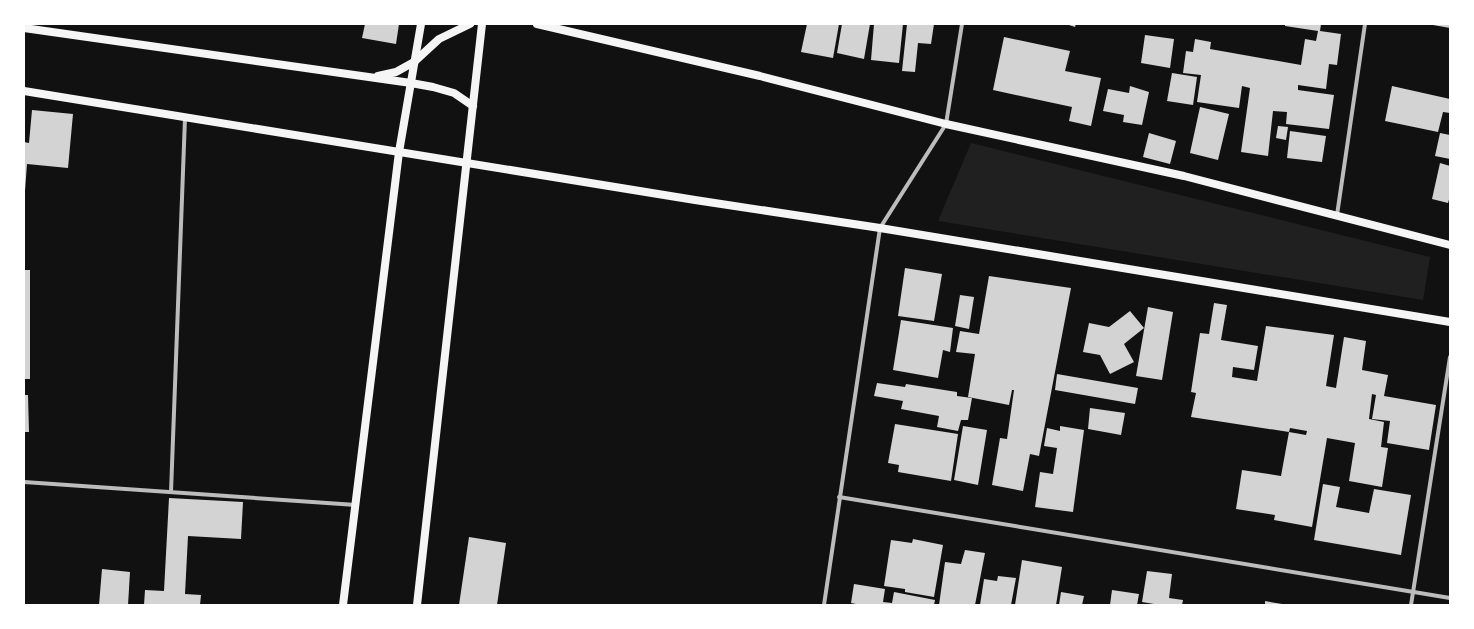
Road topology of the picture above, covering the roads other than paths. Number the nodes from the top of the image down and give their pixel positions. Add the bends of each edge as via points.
1 (421, 24) edge
2 (470, 24) edge
3 (482, 24) edge
4 (537, 24) edge
5 (962, 24) edge
6 (1365, 24) edge
7 (24, 28) edge
8 (414, 62) junction
9 (371, 77) junction
10 (411, 83) junction
11 (24, 91) edge
12 (473, 106) junction
13 (185, 118) junction
14 (946, 124) junction
15 (399, 152) junction
16 (466, 163) junction
17 (1337, 215) junction
18 (880, 228) junction
19 (1450, 245) edge
20 (1450, 322) edge
21 (1450, 357) edge
22 (24, 482) edge
23 (171, 492) junction
24 (839, 497) junction
25 (356, 505) junction
26 (1413, 592) junction
27 (1450, 598) edge
28 (343, 605) edge
29 (418, 605) edge
30 (824, 605) edge
31 (1411, 605) edge

1 - 8 main road
2 - 8 main road via 438,39
3 - 12 main road
4 - 14 main road via 760,76
5 - 14 street
6 - 17 street
7 - 9 main road
8 - 9 main road via 396,72
8 - 10 main road
9 - 10 main road
10 - 12 main road via 454,93
10 - 15 main road
11 - 13 main road
12 - 16 main road
13 - 15 main road
13 - 23 street
14 - 17 main road via 1184,176
14 - 18 street
15 - 16 main road
15 - 25 main road
16 - 18 main road
16 - 29 main road
17 - 19 main road
18 - 20 main road
18 - 24 street
21 - 26 street
22 - 23 street
23 - 25 street
24 - 26 street
24 - 30 street
25 - 28 main road
26 - 27 street
26 - 31 street

